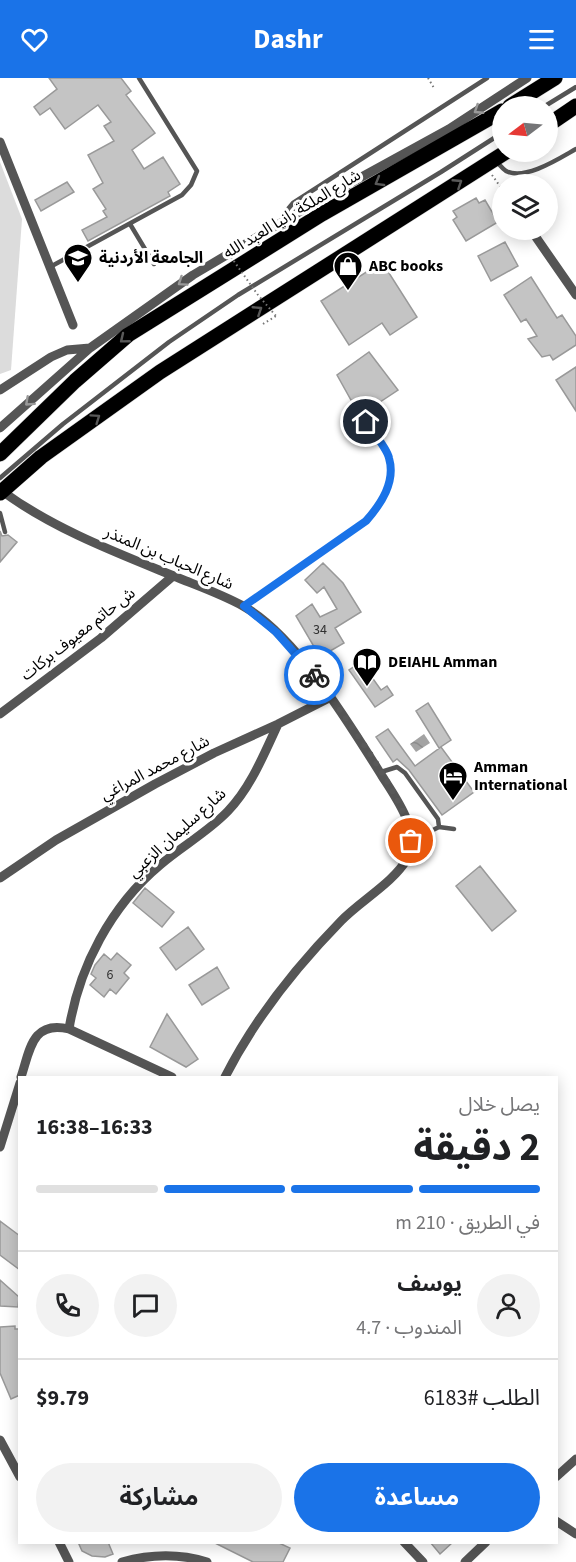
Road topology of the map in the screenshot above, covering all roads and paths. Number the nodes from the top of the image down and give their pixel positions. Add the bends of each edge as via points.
1 (140, 78) edge
2 (428, 78) edge
3 (487, 78) edge
4 (527, 78) edge
5 (555, 78) edge
6 (576, 87) edge
7 (434, 88) dead end
8 (526, 96) edge
9 (558, 98) edge
10 (576, 106) edge
11 (492, 117) edge
12 (558, 118) edge
13 (492, 139) edge
14 (0, 142) edge
15 (576, 149) edge
16 (558, 159) edge
17 (492, 161) edge
18 (497, 162) edge
19 (553, 162) edge
20 (285, 220) junction
21 (130, 224) junction
22 (538, 240) edge
23 (226, 250) dead end
24 (154, 264) dead end
25 (50, 267) junction
26 (576, 295) edge
27 (262, 324) dead end
28 (73, 325) dead end
29 (90, 348) junction
30 (0, 390) edge
31 (354, 405) dead end
32 (0, 428) edge
33 (0, 454) edge
34 (1, 487) edge
35 (0, 513) edge
36 (5, 532) dead end
37 (173, 576) junction
38 (244, 606) junction
39 (331, 697) junction
40 (0, 714) edge
41 (278, 724) junction
42 (380, 772) junction
43 (439, 827) junction
44 (454, 830) dead end
45 (411, 841) junction
46 (0, 878) edge
47 (69, 1029) junction
48 (21, 1076) edge
49 (170, 1076) edge
50 (226, 1076) edge
51 (18, 1089) edge
52 (0, 1147) edge
53 (0, 1440) edge
54 (576, 1459) edge
55 (18, 1473) edge
56 (558, 1475) edge
57 (558, 1522) edge
58 (576, 1534) edge
59 (60, 1544) edge
60 (406, 1544) edge
61 (484, 1544) edge
62 (69, 1562) edge
63 (122, 1562) edge
64 (207, 1562) edge
65 (423, 1562) edge
66 (465, 1562) edge

1 - 21 lane via 197,171 182,195
2 - 7 path
3 - 20 lane via 292,203
4 -> 20 street via 449,129
5 - 8 main road
6 - 9 lane
10 - 12 main road
11 -> 33 main road, شارع الملكة رانيا العبد الله via 322,214 128,335
13 - 34 lane via 238,295 169,342 63,424
14 - 25 street
15 - 16 lane
34 -> 17 main road via 160,372
18 - 19 lane via 512,173
20 -> 29 street via 193,275
21 - 24 lane
21 - 25 lane
22 - 26 street
23 - 27 path, bridge via 276,316
25 - 28 street
29 - 30 street via 66,350
29 -> 32 street
31 - 38 lane via 389,457 388,489 380,505 366,521
34 - 37 street, شارع الحباب بن المنذر via 34,512
35 - 36 lane
37 - 38 street, شارع الحباب بن المنذر
37 - 40 street, ش حاتم معيوف بركات via 101,638
38 - 39 street, شارع الحباب بن المنذر via 276,632
39 - 41 street, شارع محمد المراغي
39 - 42 street, شارع الحباب بن المنذر
41 - 46 street, شارع محمد المراغي via 155,784 56,840
41 - 47 street, شارع سليمان الزعبي via 250,782 228,811 149,874 108,926 83,972 73,1000
42 - 43 lane via 397,767 405,773 438,819
42 - 45 street, شارع الحباب بن المنذر via 405,816
43 - 44 lane
43 - 45 lane
45 - 50 street via 406,860 395,873 342,920 283,988
47 - 48 street via 41,1031 33,1041
47 - 49 street
51 - 52 street
53 - 55 street
54 - 56 street
57 - 58 street
59 - 62 street
60 - 65 street
61 - 66 street
63 - 64 street via 170,1555

